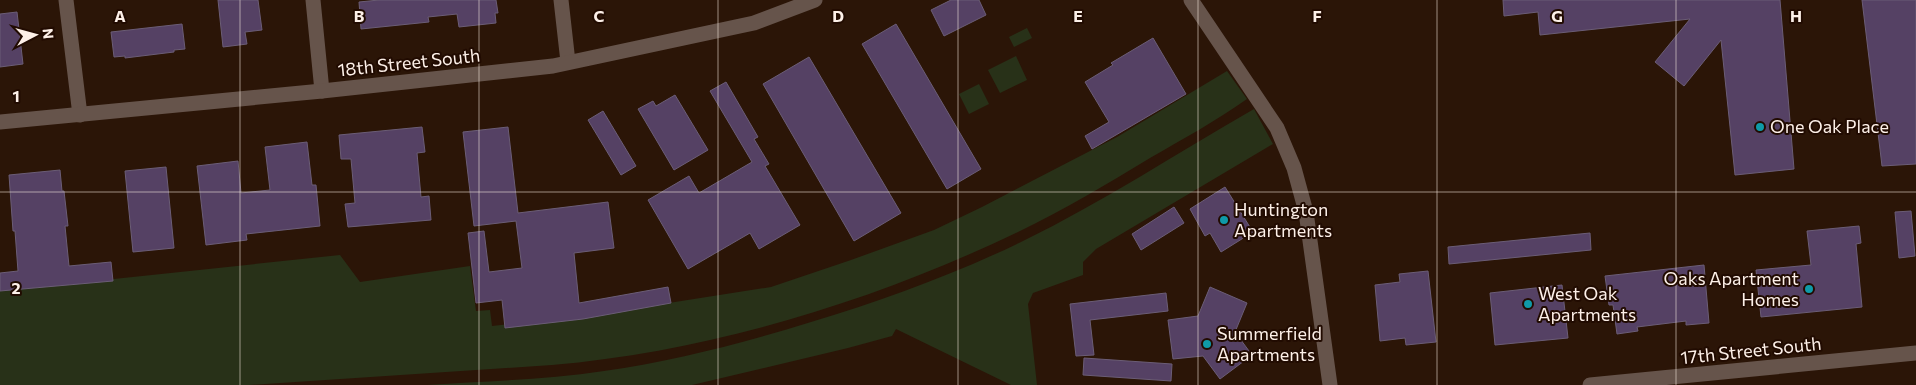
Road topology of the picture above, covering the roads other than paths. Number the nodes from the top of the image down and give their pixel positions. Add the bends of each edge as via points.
1 (66, 0) edge
2 (313, 0) edge
3 (561, 0) edge
4 (815, 0) edge
5 (1192, 0) edge
6 (568, 62) junction
7 (322, 91) junction
8 (80, 115) junction
9 (0, 122) edge
10 (1916, 353) edge
11 (1330, 385) edge
12 (1590, 385) edge

1 - 8 street
2 - 7 street
3 - 6 street
4 - 6 street, 18th Street South via 754,23
5 - 11 street via 1277,128 1294,168 1306,212
6 - 7 street, 18th Street South
7 - 8 street, 18th Street South
8 - 9 street, 18th Street South
10 - 12 street, 17th Street South

